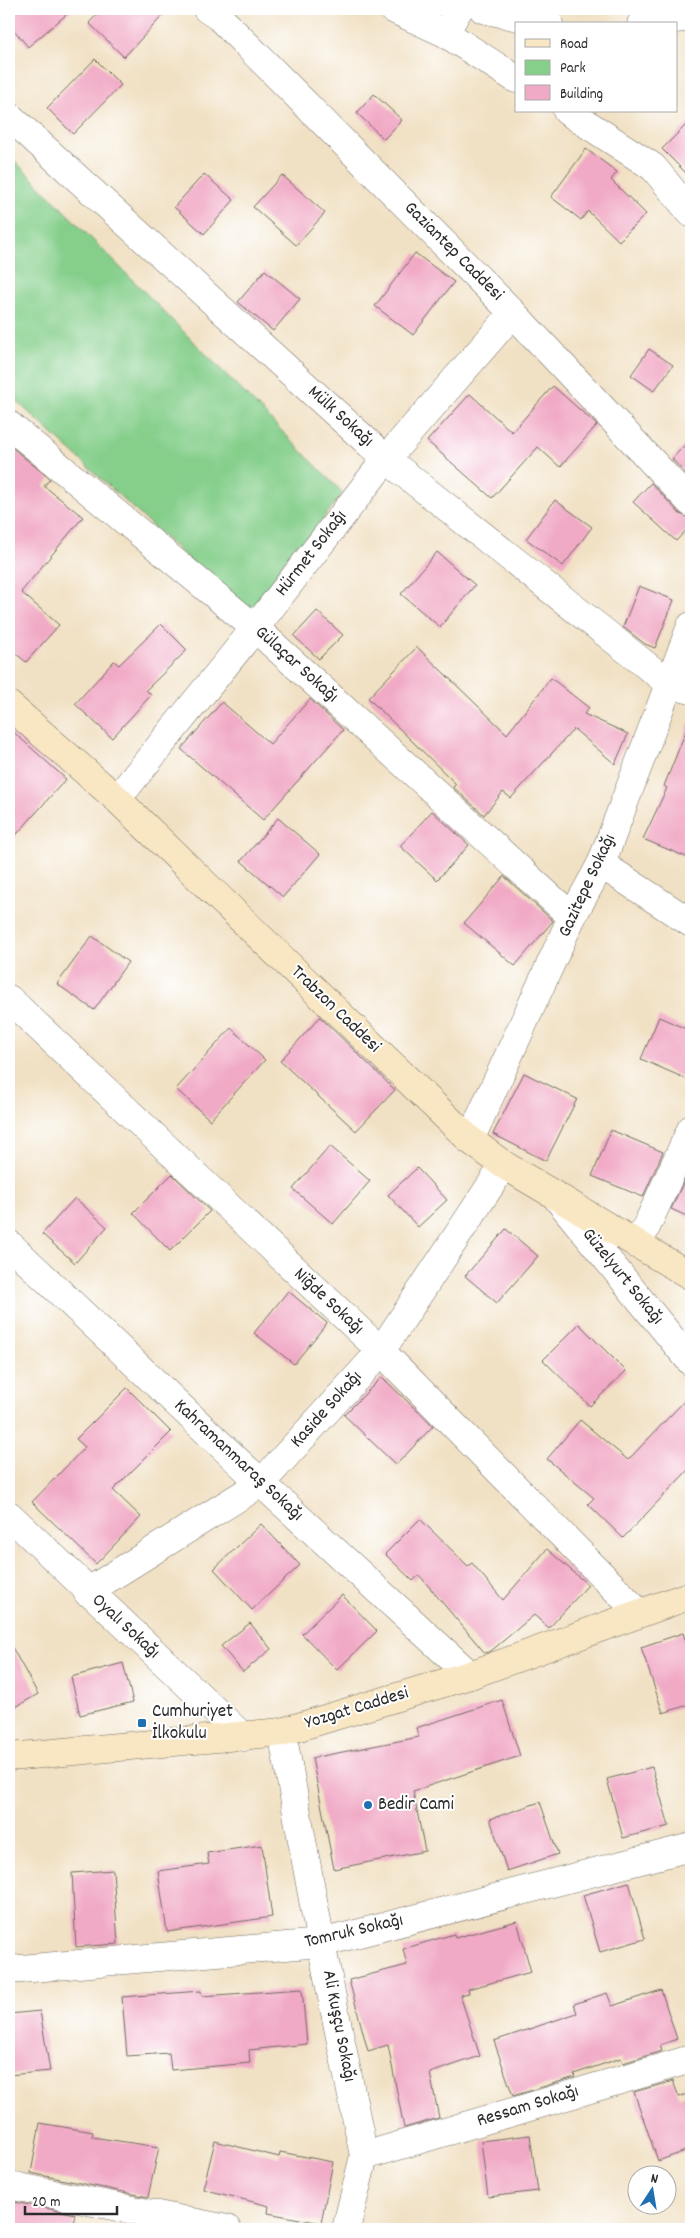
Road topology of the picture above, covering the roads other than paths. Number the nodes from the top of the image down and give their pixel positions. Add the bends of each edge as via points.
1 (393, 9) edge
2 (459, 9) edge
3 (483, 9) edge
4 (218, 12) edge
5 (691, 17) edge
6 (540, 22) edge
7 (655, 22) edge
8 (445, 33) junction
9 (515, 78) edge
10 (569, 112) edge
11 (9, 116) edge
12 (691, 213) edge
13 (513, 313) junction
14 (9, 425) edge
15 (386, 459) junction
16 (691, 503) edge
17 (691, 626) edge
18 (255, 628) junction
19 (681, 688) edge
20 (9, 705) edge
21 (117, 799) junction
22 (601, 864) junction
23 (572, 917) junction
24 (691, 923) edge
25 (9, 1000) edge
26 (691, 1129) edge
27 (470, 1140) junction
28 (504, 1165) junction
29 (553, 1193) junction
30 (9, 1244) edge
31 (638, 1244) junction
32 (691, 1276) edge
33 (381, 1351) junction
34 (691, 1362) edge
35 (261, 1483) junction
36 (9, 1515) edge
37 (87, 1592) junction
38 (691, 1595) edge
39 (639, 1613) junction
40 (470, 1675) junction
41 (282, 1732) junction
42 (243, 1737) junction
43 (9, 1756) edge
44 (691, 1847) edge
45 (321, 1943) junction
46 (9, 1970) edge
47 (691, 2059) edge
48 (364, 2156) junction
49 (9, 2185) edge
50 (227, 2229) edge
51 (346, 2229) edge

1 - 8 street
2 - 8 street
3 - 6 street
4 - 13 street, Gaziantep Caddesi
5 - 7 street
8 - 9 street
10 - 12 street via 653,167
11 - 15 street, Mülk Sokağı
13 - 15 street, Hürmet Sokağı
13 - 16 street, Gaziantep Caddesi
14 - 18 street, Gülaçar Sokağı
15 - 18 street, Hürmet Sokağı
15 - 19 street, Mülk Sokağı
17 - 19 street, Gazitepe Sokağı
18 - 21 street, Hürmet Sokağı
18 - 23 street, Gülaçar Sokağı
19 - 22 street, Gazitepe Sokağı
20 - 21 main road, Trabzon Caddesi
21 - 27 main road, Trabzon Caddesi
22 - 23 street, Gazitepe Sokağı
22 - 24 street
23 - 27 street, Gazitepe Sokağı
25 - 33 street, Niğde Sokağı
26 - 31 street
27 - 28 main road, Trabzon Caddesi
28 - 29 main road, Trabzon Caddesi
28 - 33 street, Kaside Sokağı
29 - 31 main road, Trabzon Caddesi
29 - 34 street, Güzelyurt Sokağı
30 - 35 street, Kahramanmaraş Sokağı
31 - 32 main road, Trabzon Caddesi
33 - 35 street, Kaside Sokağı
33 - 39 street, Niğde Sokağı
35 - 37 street, Kaside Sokağı
35 - 40 street, Kahramanmaraş Sokağı
36 - 37 street, Oyalı Sokağı
37 - 42 street, Oyalı Sokağı
38 - 39 main road, Yozgat Caddesi
39 - 40 main road, Yozgat Caddesi
40 - 41 main road, Yozgat Caddesi
41 - 42 main road, Yozgat Caddesi
41 - 45 street, Ali Kuşçu Sokağı
42 - 43 main road, Yozgat Caddesi
44 - 45 street, Tomruk Sokağı
45 - 46 street, Tomruk Sokağı
45 - 48 street, Ali Kuşçu Sokağı
47 - 48 street, Ressam Sokağı
48 - 51 street, Ali Kuşçu Sokağı
49 - 50 street

